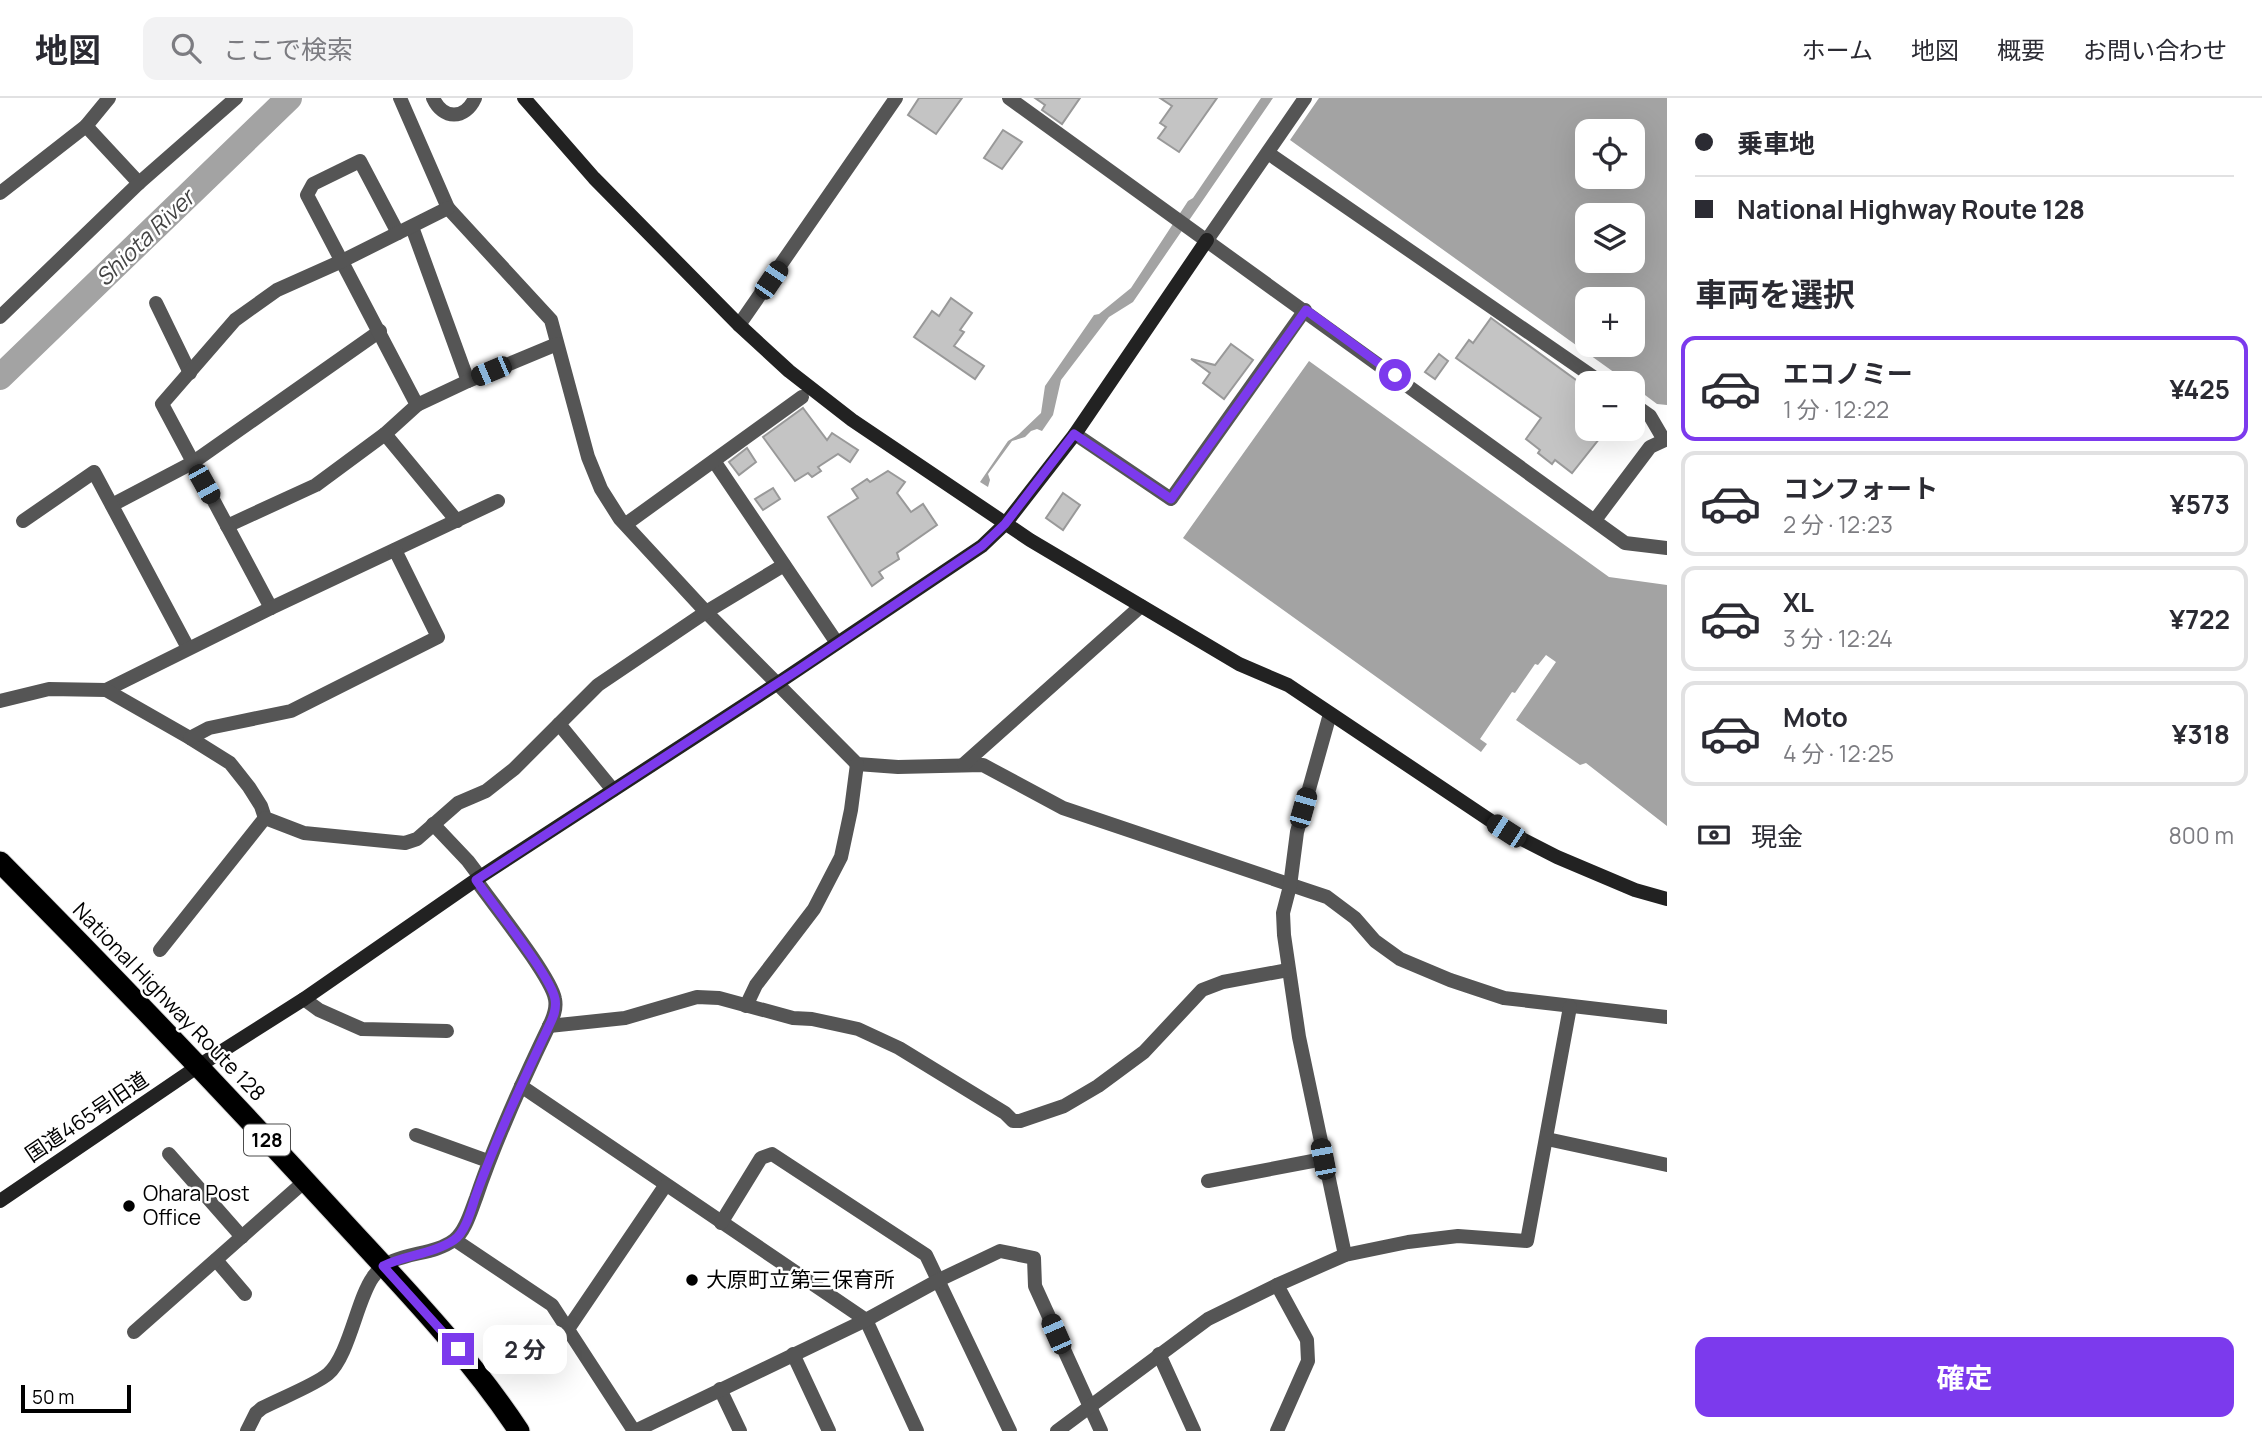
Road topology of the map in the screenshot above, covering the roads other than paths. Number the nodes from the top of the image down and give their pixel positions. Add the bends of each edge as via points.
1 (109, 98) edge
2 (236, 98) edge
3 (433, 98) edge
4 (475, 98) edge
5 (524, 98) edge
6 (896, 98) edge
7 (1009, 98) edge
8 (1306, 98) edge
9 (404, 100) edge
10 (86, 127) junction
11 (1268, 153) junction
12 (139, 183) junction
13 (0, 193) edge
14 (448, 208) junction
15 (405, 230) junction
16 (1207, 240) junction
17 (342, 261) junction
18 (156, 303) dead end
19 (1306, 310) junction
20 (0, 317) edge
21 (739, 325) junction
22 (380, 331) junction
23 (557, 344) junction
24 (1585, 371) edge
25 (190, 373) junction
26 (468, 381) junction
27 (802, 397) dead end
28 (417, 405) junction
29 (1645, 412) edge
30 (385, 434) junction
31 (1074, 434) junction
32 (1665, 439) edge
33 (713, 461) junction
34 (192, 463) junction
35 (498, 501) dead end
36 (112, 505) junction
37 (1595, 520) junction
38 (23, 521) dead end
39 (457, 521) junction
40 (626, 524) junction
41 (1005, 524) junction
42 (227, 526) junction
43 (1667, 548) edge
44 (395, 550) junction
45 (784, 565) junction
46 (1141, 606) junction
47 (271, 608) junction
48 (706, 612) junction
49 (838, 643) junction
50 (188, 648) junction
51 (778, 683) junction
52 (106, 690) junction
53 (0, 701) edge
54 (1330, 714) junction
55 (559, 724) junction
56 (190, 737) junction
57 (856, 764) junction
58 (964, 764) junction
59 (613, 790) junction
60 (265, 818) junction
61 (433, 824) junction
62 (0, 862) edge
63 (478, 879) junction
64 (1290, 886) junction
65 (1667, 899) edge
66 (160, 950) dead end
67 (1288, 970) junction
68 (304, 999) junction
69 (746, 1006) junction
70 (1570, 1007) junction
71 (1667, 1017) edge
72 (549, 1026) junction
73 (447, 1031) dead end
74 (197, 1067) junction
75 (520, 1086) junction
76 (416, 1135) dead end
77 (1547, 1139) junction
78 (169, 1154) dead end
79 (1323, 1159) junction
80 (488, 1161) junction
81 (1667, 1165) edge
82 (305, 1181) junction
83 (1208, 1181) dead end
84 (665, 1186) junction
85 (0, 1201) edge
86 (721, 1223) junction
87 (242, 1237) junction
88 (455, 1240) junction
89 (1345, 1255) junction
90 (216, 1260) junction
91 (383, 1266) junction
92 (939, 1280) junction
93 (1277, 1285) junction
94 (245, 1294) dead end
95 (866, 1320) junction
96 (568, 1329) junction
97 (134, 1332) dead end
98 (793, 1354) junction
99 (1159, 1354) junction
100 (720, 1389) junction
101 (1088, 1406) junction
102 (1278, 1428) edge
103 (247, 1431) edge
104 (519, 1431) edge
105 (637, 1431) edge
106 (740, 1431) edge
107 (830, 1431) edge
108 (916, 1431) edge
109 (1010, 1431) edge
110 (1057, 1431) edge
111 (1101, 1431) edge
112 (1194, 1431) edge
113 (1264, 1431) edge

1 - 10 street
2 - 12 street
3 - 4 street via 446,113 458,115 469,110
5 - 21 street via 594,178
6 - 21 street
7 - 16 street
8 - 11 street
9 - 14 street
10 - 12 street
10 - 13 street
11 - 16 street
11 - 24 street
12 - 20 street
14 - 15 street
14 - 23 street via 551,320
15 - 17 street
15 - 17 street via 360,161 313,184 307,195
15 - 26 street
16 - 19 street
16 - 31 street, 国道465号旧道
17 - 22 street
17 - 25 street via 277,290 235,320
18 - 25 street
19 - 31 street via 1171,499
19 - 37 street
21 - 41 street via 852,419
22 - 28 street
22 - 34 street
23 - 26 street
23 - 40 street via 588,457 601,489
25 - 34 street via 162,404
26 - 28 street
27 - 33 street
28 - 30 street
29 - 32 street
30 - 39 street
30 - 42 street via 316,485
31 - 41 street, 国道465号旧道
32 - 37 street via 1650,447
33 - 40 street
33 - 45 street
34 - 36 street
34 - 42 street
35 - 39 street
36 - 38 street via 94,472
36 - 50 street
37 - 43 street via 1625,544
39 - 44 street
40 - 48 street
41 - 46 street
41 - 49 street, 国道465号旧道 via 982,546
42 - 47 street
44 - 47 street
44 - 56 street via 438,637 291,711 209,728
45 - 48 street
45 - 49 street
46 - 54 street via 1239,664 1288,685
46 - 58 street
47 - 50 street
48 - 51 street
48 - 55 street via 598,685
49 - 51 street, 国道465号旧道
50 - 52 street
51 - 57 street
51 - 59 street, 国道465号旧道
52 - 53 street via 49,689
52 - 56 street
54 - 64 street via 1297,832
54 - 65 street via 1506,831 1635,890
55 - 59 street
55 - 61 street via 514,769
56 - 60 street via 230,763
57 - 58 street
57 - 69 street via 841,857 814,909 756,985
58 - 64 street via 983,765 1063,808
59 - 63 street, 国道465号旧道
60 - 61 street via 304,833 405,843
60 - 66 street
61 - 63 street via 468,861
62 - 74 highway, National Highway Route 128 / 128
63 - 68 street, 国道465号旧道
63 - 72 street via 547,980 555,999
64 - 67 street via 1283,913
64 - 70 street via 1326,897 1400,959 1504,998
67 - 69 street via 1202,990 1144,1052 1098,1086 1065,1106 1020,1121 1013,1121 900,1048 858,1029
67 - 79 street
68 - 73 street via 362,1029
68 - 74 street, 国道465号旧道
69 - 72 street via 697,997 625,1018
70 - 71 street
70 - 77 street
72 - 75 street
74 - 82 highway, National Highway Route 128 / 128
74 - 85 street, 国道465号旧道
75 - 80 street
75 - 84 street
76 - 80 street
77 - 81 street
77 - 89 street via 1527,1241 1458,1236
78 - 87 street
79 - 83 street
79 - 89 street
80 - 88 street via 469,1217
82 - 87 street
82 - 91 highway, National Highway Route 128 / 128
84 - 86 street
84 - 96 street
86 - 92 street via 761,1158 772,1154 926,1255
86 - 95 street
87 - 90 street
88 - 91 street
88 - 96 street via 552,1305
89 - 93 street
90 - 94 street
90 - 97 street
91 - 103 street via 372,1277 329,1373 262,1408
91 - 104 highway, National Highway Route 128 / 128 via 474,1367
92 - 95 street
92 - 101 street via 1000,1251 1034,1258 1035,1286
92 - 109 street
93 - 99 street via 1208,1319
93 - 102 street via 1307,1340 1308,1361
95 - 98 street
95 - 108 street
96 - 105 street
98 - 100 street
98 - 107 street
99 - 101 street
99 - 112 street
100 - 105 street
100 - 106 street
101 - 110 street
101 - 111 street
102 - 113 street

